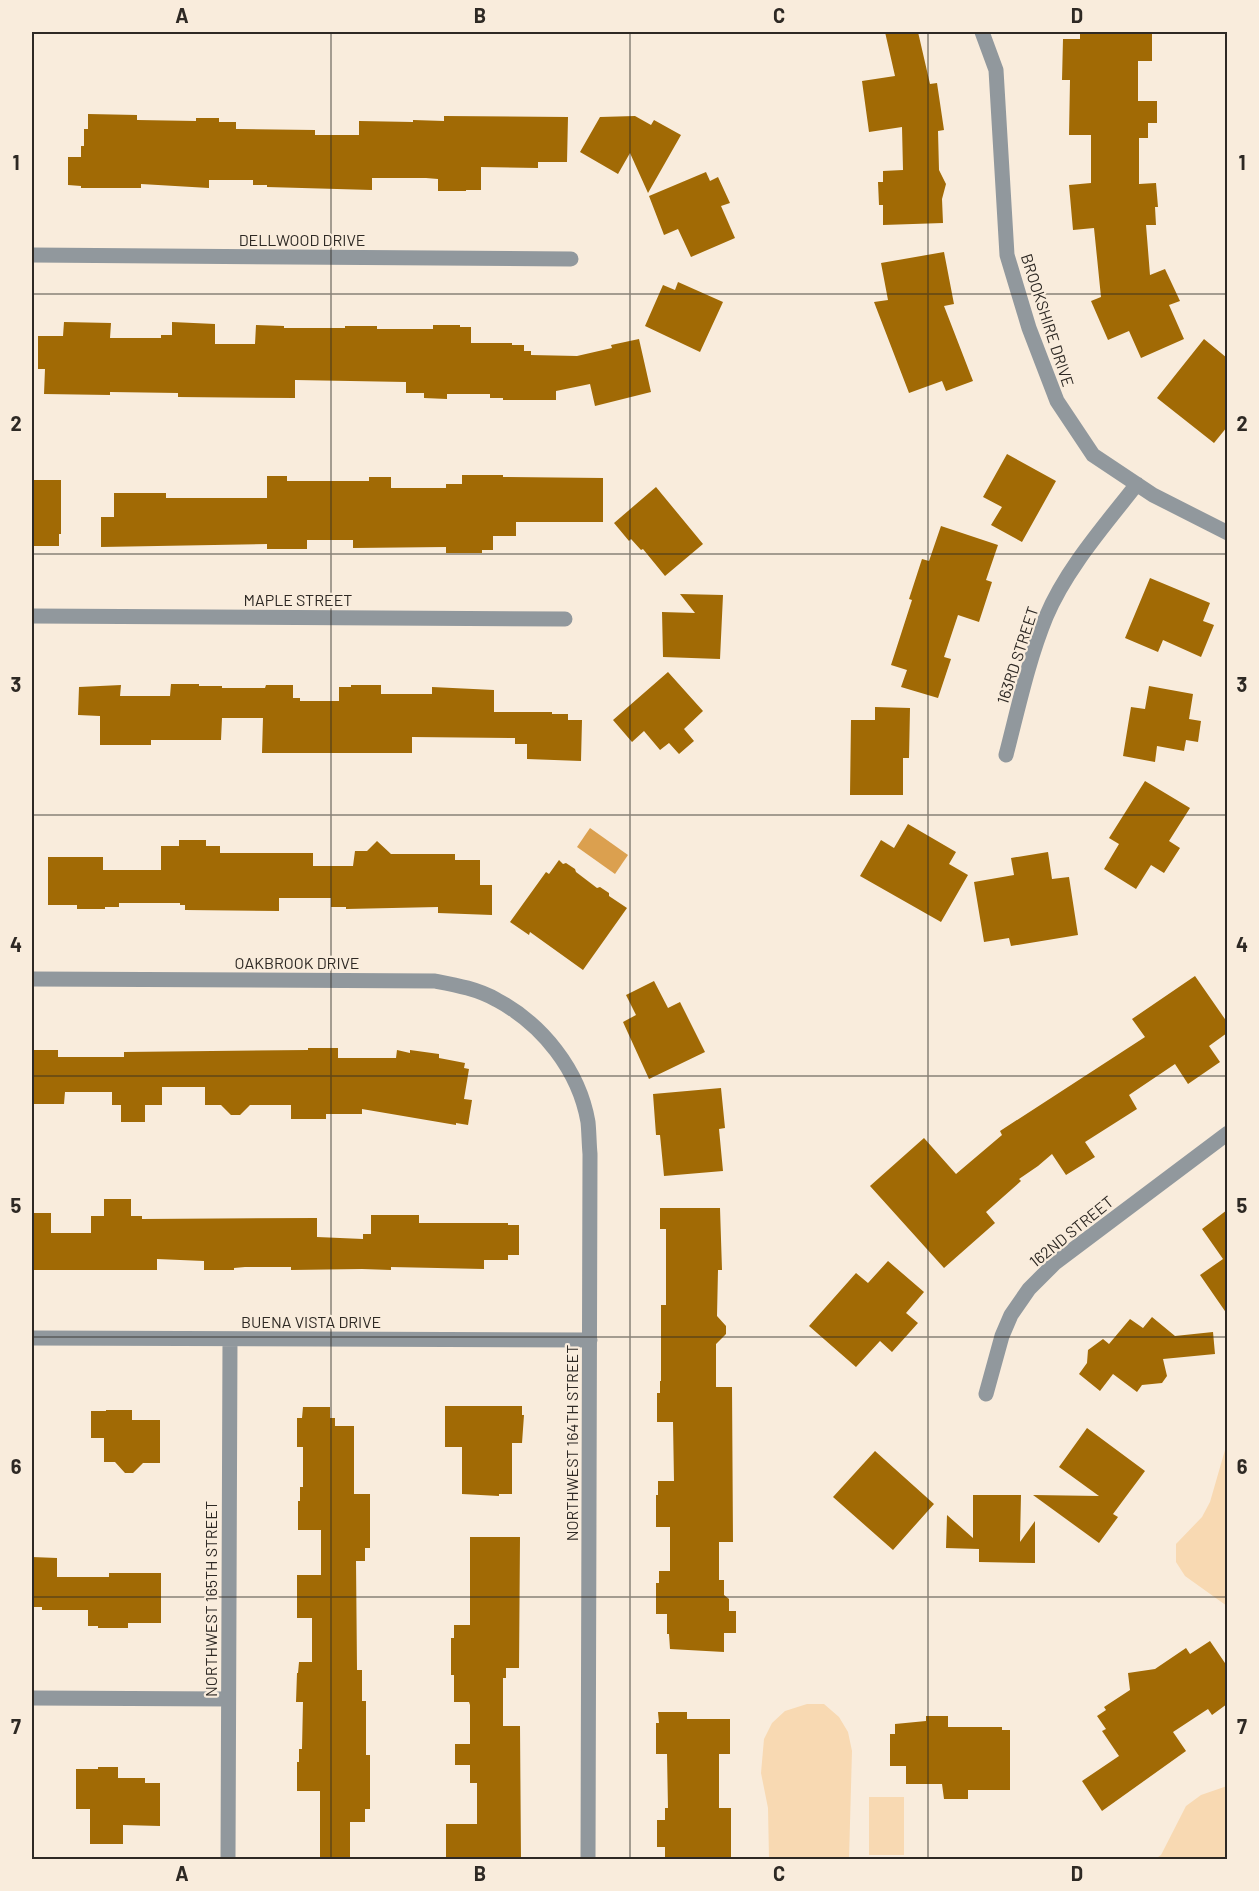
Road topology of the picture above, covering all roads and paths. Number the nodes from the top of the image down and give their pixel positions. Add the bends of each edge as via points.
1 (982, 32) edge
2 (32, 255) edge
3 (572, 259) dead end
4 (1137, 484) junction
5 (1227, 533) edge
6 (32, 616) edge
7 (565, 619) dead end
8 (1006, 755) dead end
9 (32, 979) edge
10 (546, 1038) joint
11 (1227, 1133) edge
12 (32, 1338) edge
13 (230, 1339) junction
14 (590, 1340) junction
15 (986, 1394) dead end
16 (32, 1698) edge
17 (228, 1699) junction
18 (228, 1860) edge
19 (588, 1860) edge

1 - 4 street, BROOKSHIRE DRIVE via 996,70 1007,255 1029,328 1057,402 1093,455
2 - 3 street, DELLWOOD DRIVE
4 - 5 street, BROOKSHIRE DRIVE
4 - 8 street, 163RD STREET via 1075,566 1046,616
6 - 7 street, MAPLE STREET
9 - 10 street, OAKBROOK DRIVE via 435,981 466,987 496,999
10 - 14 street, NORTHWEST 164TH STREET via 579,1090 588,1121
11 - 15 street, 162ND STREET via 1056,1263 1029,1289 1002,1336
12 - 13 street, BUENA VISTA DRIVE
13 - 14 street, BUENA VISTA DRIVE
13 - 17 street, NORTHWEST 165TH STREET
14 - 19 street, NORTHWEST 164TH STREET
16 - 17 street
17 - 18 street, NORTHWEST 165TH STREET

